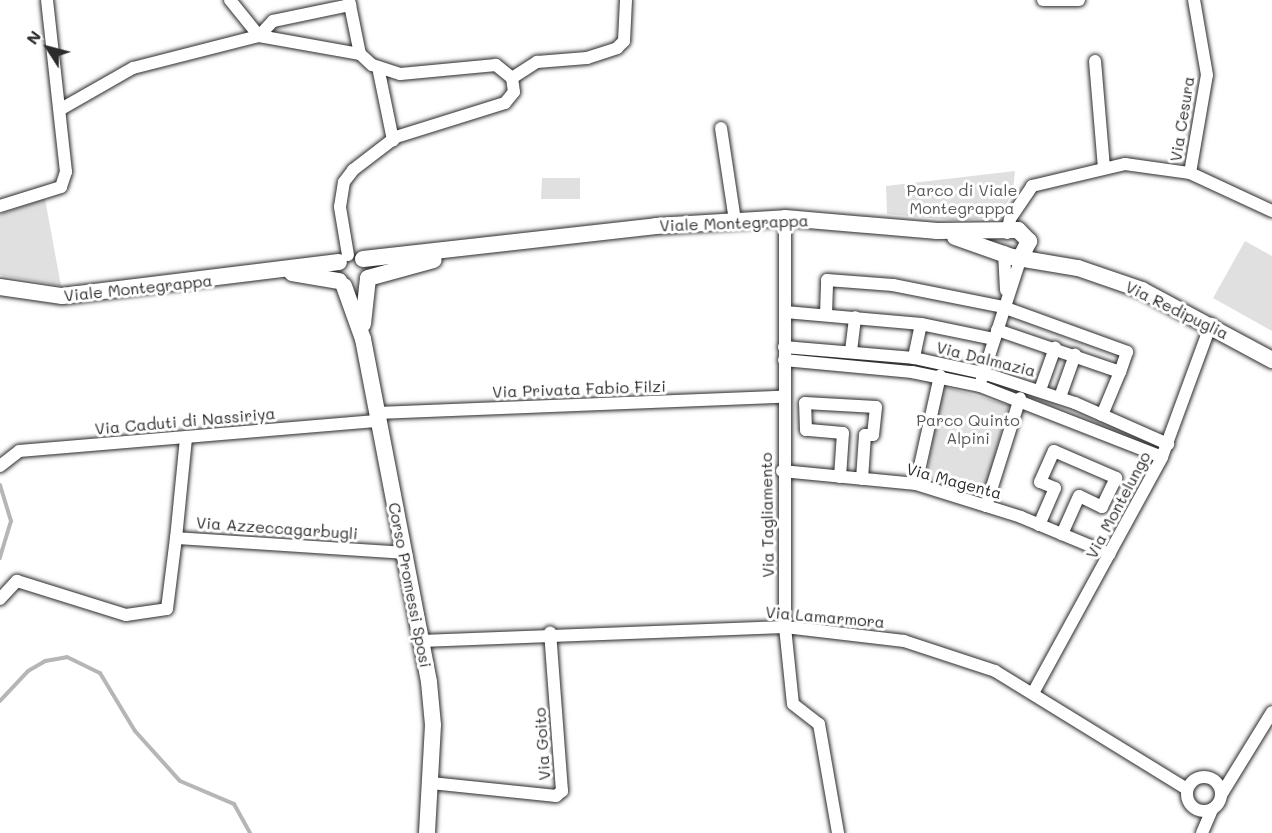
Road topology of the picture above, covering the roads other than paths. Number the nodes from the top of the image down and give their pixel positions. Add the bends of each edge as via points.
1 (47, 0) edge
2 (230, 0) edge
3 (626, 0) edge
4 (1043, 0) edge
5 (1079, 0) edge
6 (1194, 0) edge
7 (350, 2) edge
8 (259, 36) junction
9 (360, 54) junction
10 (1095, 61) dead end
11 (378, 67) junction
12 (512, 78) junction
13 (60, 103) junction
14 (721, 128) dead end
15 (393, 140) junction
16 (1104, 168) junction
17 (1190, 173) junction
18 (0, 206) edge
19 (1272, 211) edge
20 (785, 218) junction
21 (735, 221) junction
22 (937, 231) junction
23 (1020, 235) junction
24 (531, 241) junction
25 (1004, 252) junction
26 (1021, 257) junction
27 (350, 258) junction
28 (1078, 268) junction
29 (276, 272) junction
30 (368, 278) junction
31 (341, 284) junction
32 (0, 287) edge
33 (1005, 302) junction
34 (784, 312) junction
35 (826, 314) junction
36 (855, 317) junction
37 (921, 324) junction
38 (1211, 324) junction
39 (995, 334) junction
40 (363, 339) junction
41 (1055, 348) junction
42 (851, 351) junction
43 (784, 354) junction
44 (1075, 355) junction
45 (914, 358) junction
46 (1272, 360) edge
47 (1120, 372) junction
48 (983, 373) junction
49 (940, 376) junction
50 (980, 386) junction
51 (1040, 390) junction
52 (782, 397) junction
53 (1060, 397) junction
54 (1020, 398) junction
55 (1102, 415) junction
56 (378, 417) junction
57 (186, 438) junction
58 (1168, 444) junction
59 (1162, 458) junction
60 (0, 466) edge
61 (782, 471) junction
62 (840, 477) junction
63 (861, 479) junction
64 (916, 484) junction
65 (986, 506) junction
66 (1039, 525) junction
67 (1062, 534) junction
68 (176, 538) junction
69 (405, 553) junction
70 (1110, 554) junction
71 (0, 599) edge
72 (785, 627) junction
73 (550, 632) junction
74 (421, 641) junction
75 (1033, 693) junction
76 (1272, 712) edge
77 (431, 783) junction
78 (1187, 789) junction
79 (1221, 795) junction
80 (1212, 809) junction
81 (427, 833) edge
82 (838, 833) edge
83 (1202, 833) edge

1 - 13 street
2 - 8 street
3 - 12 street via 624,41 617,48 579,60 537,62
4 - 5 street
6 - 17 street, Via Cesura via 1207,75
7 - 8 street via 273,21
7 - 9 street
8 - 9 street
8 - 13 street via 133,68
9 - 11 street
10 - 16 street
11 - 12 street via 400,75 496,65
11 - 15 street
12 - 15 street via 514,92 505,103
13 - 18 street via 57,123 66,172 61,187
14 - 21 street
15 - 27 street via 362,160 344,182 340,230
16 - 17 street via 1125,164
16 - 23 street via 1054,177 1032,186 1020,202
17 - 19 street
20 - 21 main road, Viale Montegrappa
20 - 22 main road, Viale Montegrappa
20 - 34 street, Via Tagliamento
21 - 24 main road, Viale Montegrappa
22 - 23 main road, Viale Montegrappa
22 - 25 main road, Viale Montegrappa
23 - 25 main road
23 - 26 main road
23 - 28 main road, Via Redipuglia
24 - 27 main road, Viale Montegrappa
24 - 30 main road, Viale Montegrappa
25 - 26 main road, Viale Montegrappa
25 - 33 street
26 - 28 main road, Via Redipuglia
26 - 33 street
27 - 29 main road, Viale Montegrappa
27 - 30 main road, Corso Promessi Sposi
27 - 31 main road, Corso Promessi Sposi
28 - 38 main road, Via Redipuglia
29 - 31 main road, Viale Montegrappa
29 - 32 main road, Viale Montegrappa via 62,296
30 - 31 main road, Viale Montegrappa via 357,287
30 - 40 main road, Corso Promessi Sposi
31 - 40 main road, Corso Promessi Sposi
33 - 35 street via 827,280
33 - 39 street
33 - 47 street via 1127,352
34 - 35 street
34 - 43 street, Via Tagliamento
35 - 36 street
36 - 37 street
36 - 42 street
37 - 39 street
37 - 45 street
38 - 46 main road, Via Redipuglia
38 - 58 street, Via Montelungo
39 - 41 street
39 - 48 street
40 - 56 main road, Corso Promessi Sposi
41 - 44 street
41 - 51 street
42 - 43 street, Via Dalmazia
42 - 45 street, Via Dalmazia
43 - 49 street, Via Dalmazia
43 - 52 street, Via Tagliamento
44 - 47 street
44 - 53 street
45 - 48 street, Via Dalmazia
47 - 55 street
48 - 50 street
48 - 51 street, Via Dalmazia
49 - 50 street, Via Dalmazia
49 - 64 street
50 - 54 street, Via Dalmazia
51 - 53 street, Via Dalmazia
52 - 56 street, Via Privata Fabio Filzi
52 - 61 street, Via Tagliamento
53 - 55 street, Via Dalmazia
54 - 59 street, Via Dalmazia
54 - 65 street
55 - 58 street, Via Dalmazia
56 - 57 street, Via Caduti di Nassiriya
56 - 69 main road, Corso Promessi Sposi
57 - 60 street, Via Caduti di Nassiriya via 19,451
57 - 68 street, Via Azzeccagarbugli
58 - 59 street, Via Montelungo
59 - 70 street, Via Montelungo
61 - 62 street, Via Magenta
61 - 72 street, Via Tagliamento
62 - 63 street, Via Magenta
62 - 63 street via 843,433 806,430 805,403 876,407 873,435 865,435
63 - 64 street, Via Magenta
64 - 65 street, Via Magenta
65 - 66 street, Via Magenta
66 - 67 street, Via Magenta
66 - 67 street via 1055,488 1041,482 1054,451 1116,478 1102,507 1079,496
67 - 70 street, Via Magenta
68 - 69 street, Via Azzeccagarbugli
68 - 71 street via 167,609 126,615 17,581
69 - 74 main road, Corso Promessi Sposi
70 - 75 street, Via Montelungo
72 - 73 street, Via Lamarmora
72 - 75 street, Via Lamarmora via 944,650
72 - 82 street, Via Tagliamento via 793,704 819,724
73 - 74 street, Via Lamarmora
73 - 77 street, Via Goito via 562,791 556,796
74 - 77 main road, Corso Promessi Sposi via 433,725
75 - 78 street, Via Lamarmora
76 - 79 street
77 - 81 main road, Corso Promessi Sposi
78 - 79 street via 1198,777 1209,777
78 - 80 street via 1195,809
79 - 80 street
80 - 83 street

